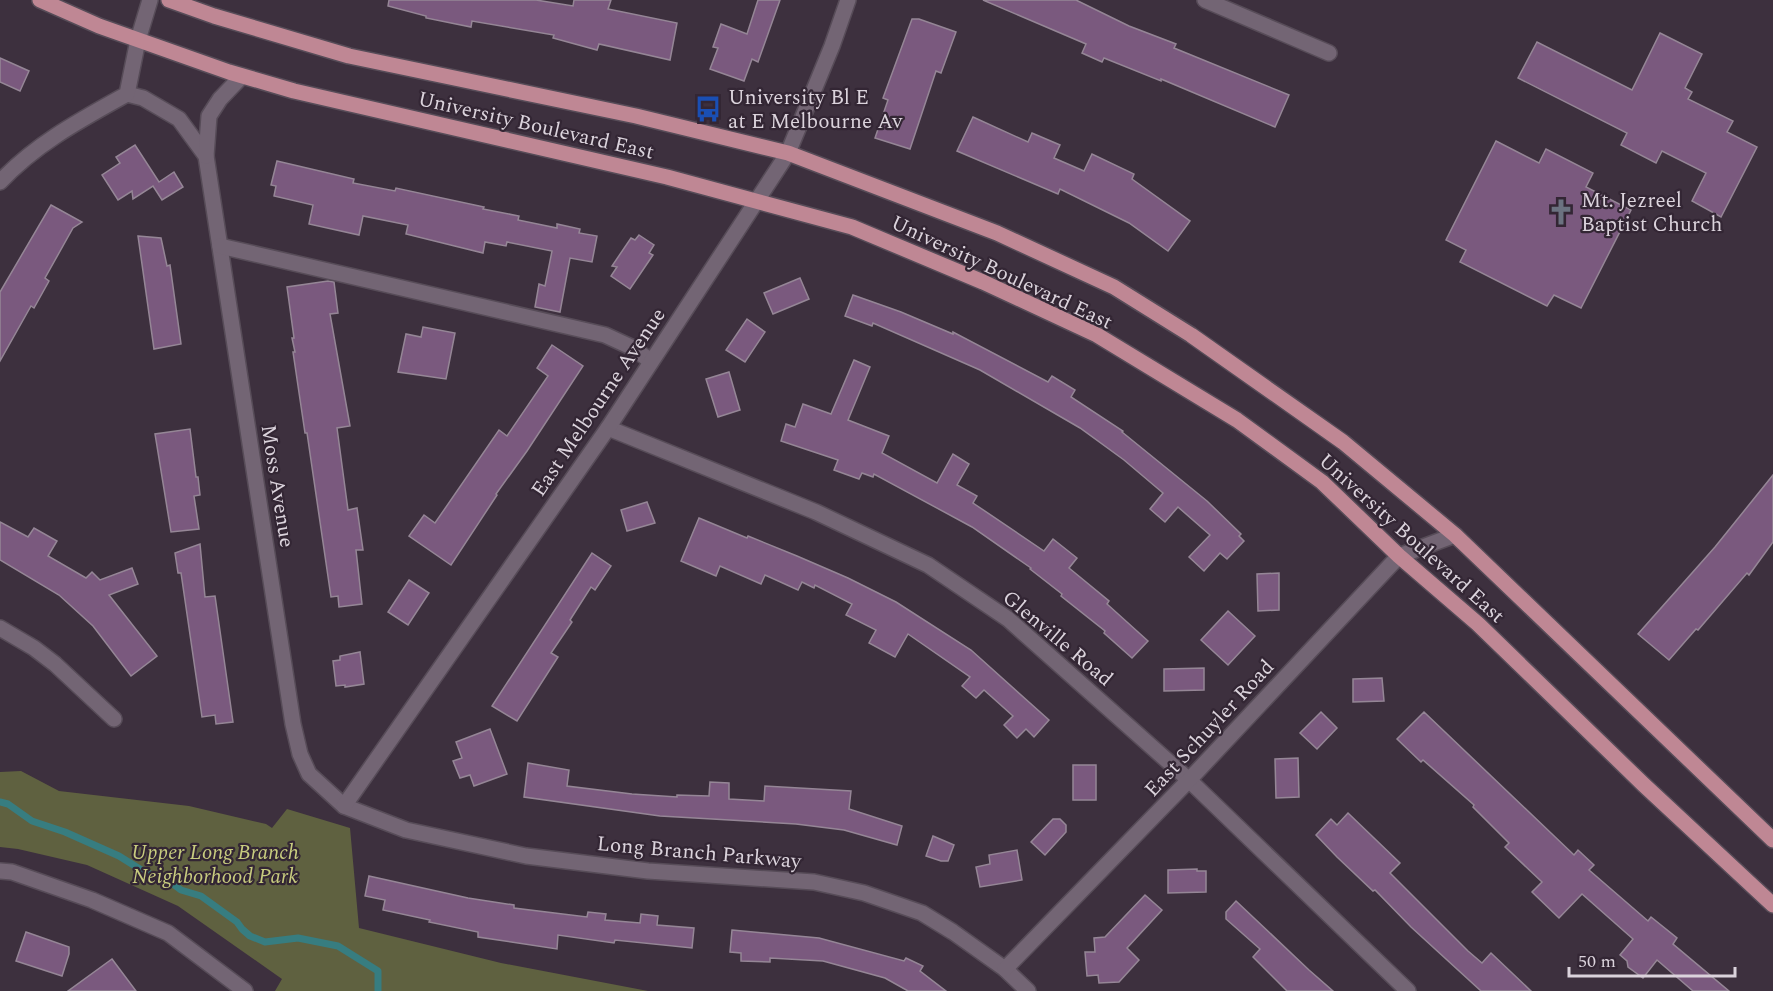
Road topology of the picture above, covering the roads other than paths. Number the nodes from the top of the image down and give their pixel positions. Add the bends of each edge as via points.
1 (40, 0) edge
2 (150, 0) edge
3 (169, 0) edge
4 (848, 0) edge
5 (1205, 0) edge
6 (138, 40) junction
7 (1329, 53) dead end
8 (242, 76) junction
9 (127, 94) junction
10 (788, 153) junction
11 (206, 156) junction
12 (0, 182) edge
13 (757, 200) junction
14 (220, 246) junction
15 (651, 362) junction
16 (608, 428) junction
17 (1455, 535) junction
18 (1399, 556) junction
19 (0, 628) edge
20 (114, 720) dead end
21 (1189, 780) junction
22 (344, 806) junction
23 (1773, 840) edge
24 (0, 872) edge
25 (1773, 905) edge
26 (1005, 969) junction
27 (245, 991) edge
28 (1028, 991) edge
29 (1408, 991) edge

1 - 6 main road, University Boulevard East
2 - 6 street
3 - 10 main road, University Boulevard East via 349,56 636,116
4 - 10 street, East Melbourne Avenue
5 - 7 street
6 - 8 main road, University Boulevard East
6 - 9 street
8 - 11 street, Moss Avenue via 209,116
8 - 13 main road, University Boulevard East
9 - 11 street, Moss Avenue via 143,98 179,119
9 - 12 street via 81,119 18,162
10 - 13 street, East Melbourne Avenue
10 - 17 main road, University Boulevard East via 997,233 1114,287 1191,335 1343,442
11 - 14 street, Moss Avenue
13 - 15 street, East Melbourne Avenue
13 - 18 main road, University Boulevard East via 852,227 1096,335 1256,433 1322,482
14 - 15 street via 605,335
14 - 22 street, Moss Avenue via 293,724 309,774
15 - 16 street, East Melbourne Avenue
16 - 21 street, Glenville Road via 816,512 928,565 1008,619
16 - 22 street, East Melbourne Avenue
17 - 18 street, East Schuyler Road
17 - 23 main road, University Boulevard East
18 - 21 street, East Schuyler Road
18 - 25 main road, University Boulevard East via 1478,624
19 - 20 street via 55,664
21 - 26 street, East Schuyler Road
21 - 29 street, Glenville Road
22 - 26 street, Long Branch Parkway via 406,830 526,856 648,871 814,882 864,893 922,913
24 - 27 street via 12,872 92,900 168,933
26 - 28 street, Long Branch Parkway

